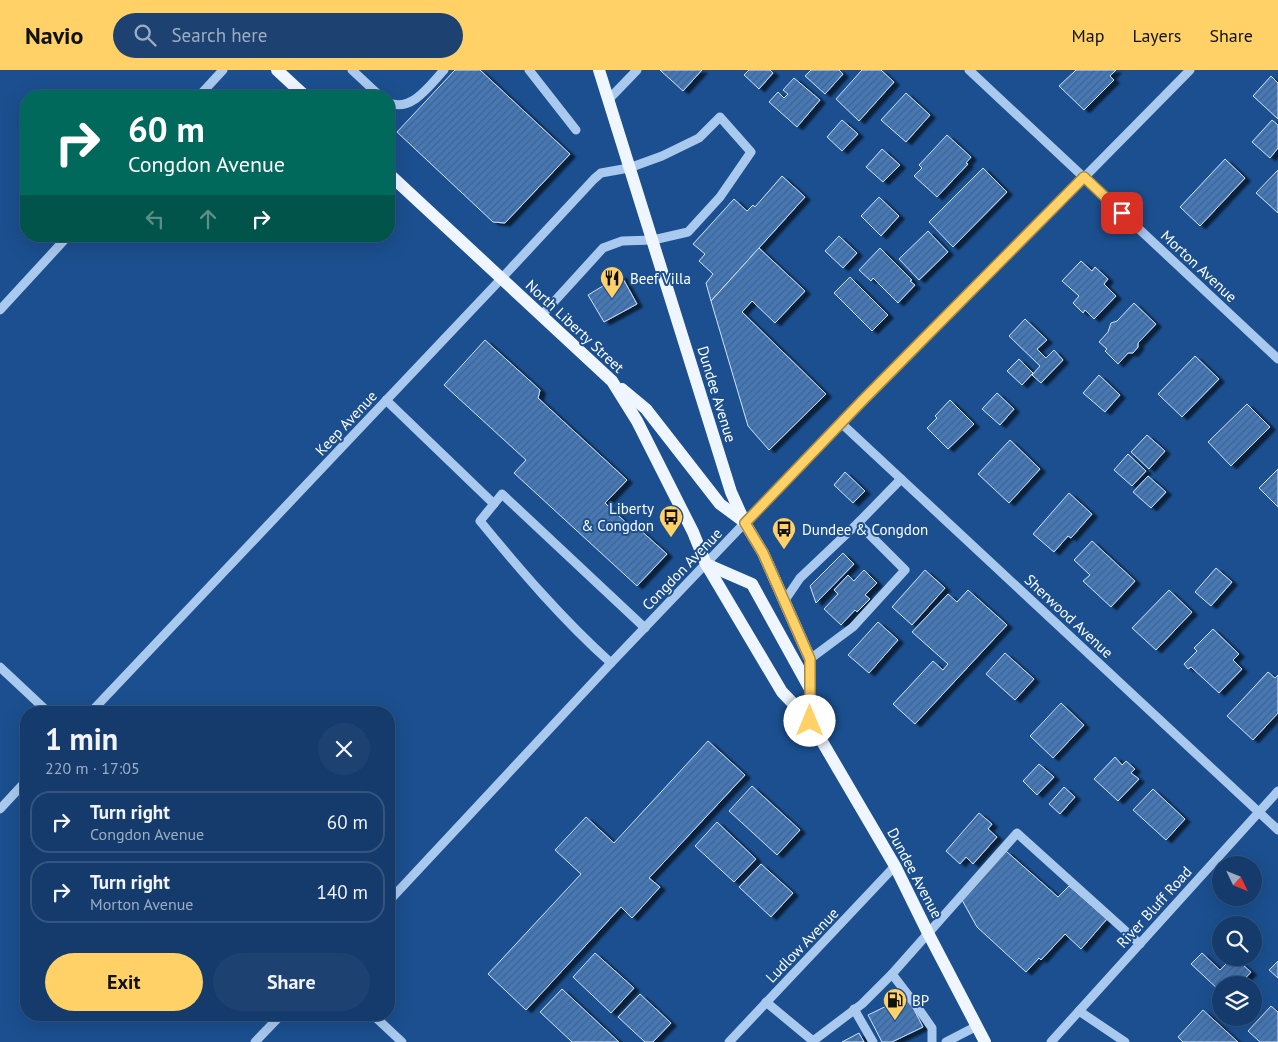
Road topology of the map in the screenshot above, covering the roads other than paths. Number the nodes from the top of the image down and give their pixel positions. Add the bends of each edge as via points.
1 (223, 70) edge
2 (277, 70) edge
3 (352, 70) edge
4 (444, 70) edge
5 (528, 70) edge
6 (599, 70) edge
7 (636, 70) edge
8 (969, 70) edge
9 (1190, 70) edge
10 (204, 90) edge
11 (299, 90) edge
12 (374, 90) edge
13 (609, 99) junction
14 (395, 104) edge
15 (576, 130) dead end
16 (629, 168) junction
17 (1084, 177) junction
18 (395, 180) edge
19 (653, 240) junction
20 (62, 242) edge
21 (502, 279) junction
22 (0, 310) edge
23 (541, 316) junction
24 (1278, 359) edge
25 (612, 380) junction
26 (386, 400) junction
27 (841, 423) junction
28 (901, 479) junction
29 (494, 504) junction
30 (745, 523) junction
31 (858, 523) junction
32 (706, 564) junction
33 (785, 600) junction
34 (645, 628) junction
35 (810, 659) junction
36 (611, 663) junction
37 (0, 667) edge
38 (810, 689) junction
39 (42, 706) edge
40 (97, 706) edge
41 (810, 721) junction
42 (20, 788) edge
43 (1278, 791) edge
44 (0, 809) edge
45 (1259, 812) junction
46 (1278, 830) edge
47 (895, 866) junction
48 (395, 895) edge
49 (928, 933) junction
50 (1140, 944) junction
51 (892, 974) junction
52 (766, 1002) junction
53 (854, 1009) junction
54 (1079, 1011) junction
55 (275, 1021) edge
56 (379, 1021) edge
57 (977, 1026) junction
58 (255, 1042) edge
59 (402, 1042) edge
60 (729, 1042) edge
61 (813, 1042) edge
62 (873, 1042) edge
63 (932, 1042) edge
64 (946, 1042) edge
65 (985, 1042) edge
66 (1051, 1042) edge
67 (1124, 1042) edge

1 - 10 street
2 - 11 main road
3 - 12 street
4 - 14 street via 420,96 401,106
5 - 15 street
6 - 13 main road, Dundee Avenue
7 - 13 street
8 - 17 street, Morton Avenue
9 - 17 street, Congdon Avenue
13 - 16 main road, Dundee Avenue
16 - 19 main road, Dundee Avenue
16 - 19 street, Keep Avenue via 699,138 720,117 751,152 720,197 688,232
16 - 21 street, Keep Avenue via 601,173 594,179
17 - 24 street, Morton Avenue
17 - 27 street, Congdon Avenue
18 - 21 main road, North Liberty Street
19 - 23 street via 622,241 603,248
19 - 30 main road, Dundee Avenue via 731,492
20 - 22 street
21 - 23 main road, North Liberty Street
21 - 26 street, Keep Avenue
23 - 25 main road, North Liberty Street
25 - 30 main road via 646,409 720,504
25 - 32 main road, North Liberty Street via 637,421
26 - 29 street
26 - 40 street, Keep Avenue
27 - 28 street, Sherwood Avenue
27 - 30 street, Congdon Avenue
28 - 31 street
28 - 45 street, Sherwood Avenue
29 - 34 street via 502,494
29 - 36 street via 480,522 525,576
30 - 32 street, Congdon Avenue
30 - 33 main road, Dundee Avenue
31 - 33 street via 800,578
31 - 35 street via 905,570 853,627
32 - 34 street, Congdon Avenue
32 - 38 main road via 752,584
32 - 41 main road, Dundee Avenue via 782,692
33 - 35 main road, Dundee Avenue
34 - 36 street, Congdon Avenue
35 - 38 main road, Dundee Avenue
36 - 48 street, Congdon Avenue
37 - 39 street
38 - 41 main road, Dundee Avenue
41 - 47 main road, Dundee Avenue
42 - 44 street
43 - 45 street, River Bluff Road
45 - 46 street, Sherwood Avenue
45 - 50 street, River Bluff Road
47 - 49 main road, Dundee Avenue
47 - 52 street, Ludlow Avenue
49 - 50 street via 1017,833
49 - 51 street
49 - 57 main road, Dundee Avenue
50 - 54 street, River Bluff Road
51 - 53 street
51 - 63 street via 932,1028
52 - 60 street, Ludlow Avenue
52 - 61 street
53 - 61 street
53 - 62 street
54 - 66 street, River Bluff Road
54 - 67 street
55 - 58 street
56 - 59 street
57 - 64 street
57 - 65 main road, Dundee Avenue

